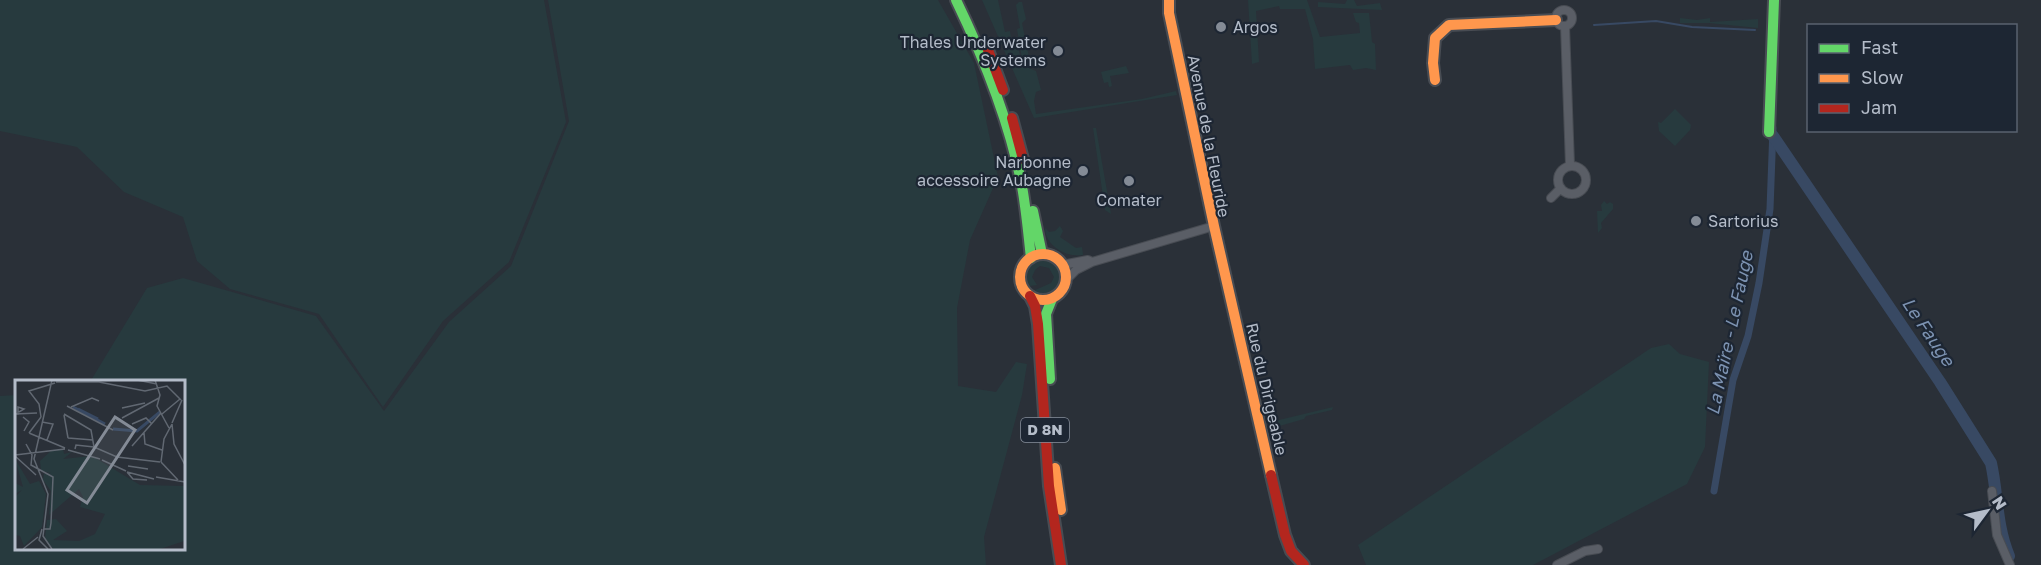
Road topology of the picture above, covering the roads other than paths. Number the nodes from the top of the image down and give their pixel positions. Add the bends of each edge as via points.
1 (956, 0) edge
2 (965, 0) edge
3 (1169, 0) edge
4 (1563, 0) edge
5 (1774, 0) edge
6 (1564, 10) junction
7 (1560, 23) junction
8 (1435, 80) dead end
9 (1769, 132) dead end
10 (1570, 165) junction
11 (1561, 188) junction
12 (1551, 198) dead end
13 (1214, 226) junction
14 (1036, 256) junction
15 (1092, 262) junction
16 (1062, 265) junction
17 (1065, 281) junction
18 (1030, 296) junction
19 (1052, 299) junction
20 (1992, 491) dead end
21 (1598, 549) dead end
22 (1061, 565) edge
23 (1068, 565) edge
24 (1304, 565) edge
25 (1557, 565) edge
26 (2010, 565) edge

1 - 14 main road via 998,98
2 - 14 main road via 996,68 1019,140
3 - 13 main road, Avenue de la Fleuride
4 - 6 street
5 - 9 main road
6 - 7 street via 1557,13
6 - 7 street via 1572,17 1570,23
7 - 8 main road via 1449,25 1435,38
7 - 10 street
10 - 11 street via 1559,173
10 - 11 street via 1585,172 1586,186 1572,194
11 - 12 street
13 - 15 street, Avenue de la Fleuride
13 - 24 main road, Rue du Dirigeable via 1285,535 1295,557
14 - 16 main road via 1054,257
14 - 18 main road via 1023,265 1020,274 1022,287
15 - 16 street, Avenue de la Fleuride
15 - 17 street, Avenue de la Fleuride
16 - 17 main road
17 - 19 main road
18 - 19 main road
18 - 22 main road, D 8N via 1038,324 1049,486
19 - 23 main road, D 8N via 1046,314 1055,460
20 - 26 street via 1998,535
21 - 25 street via 1585,550

